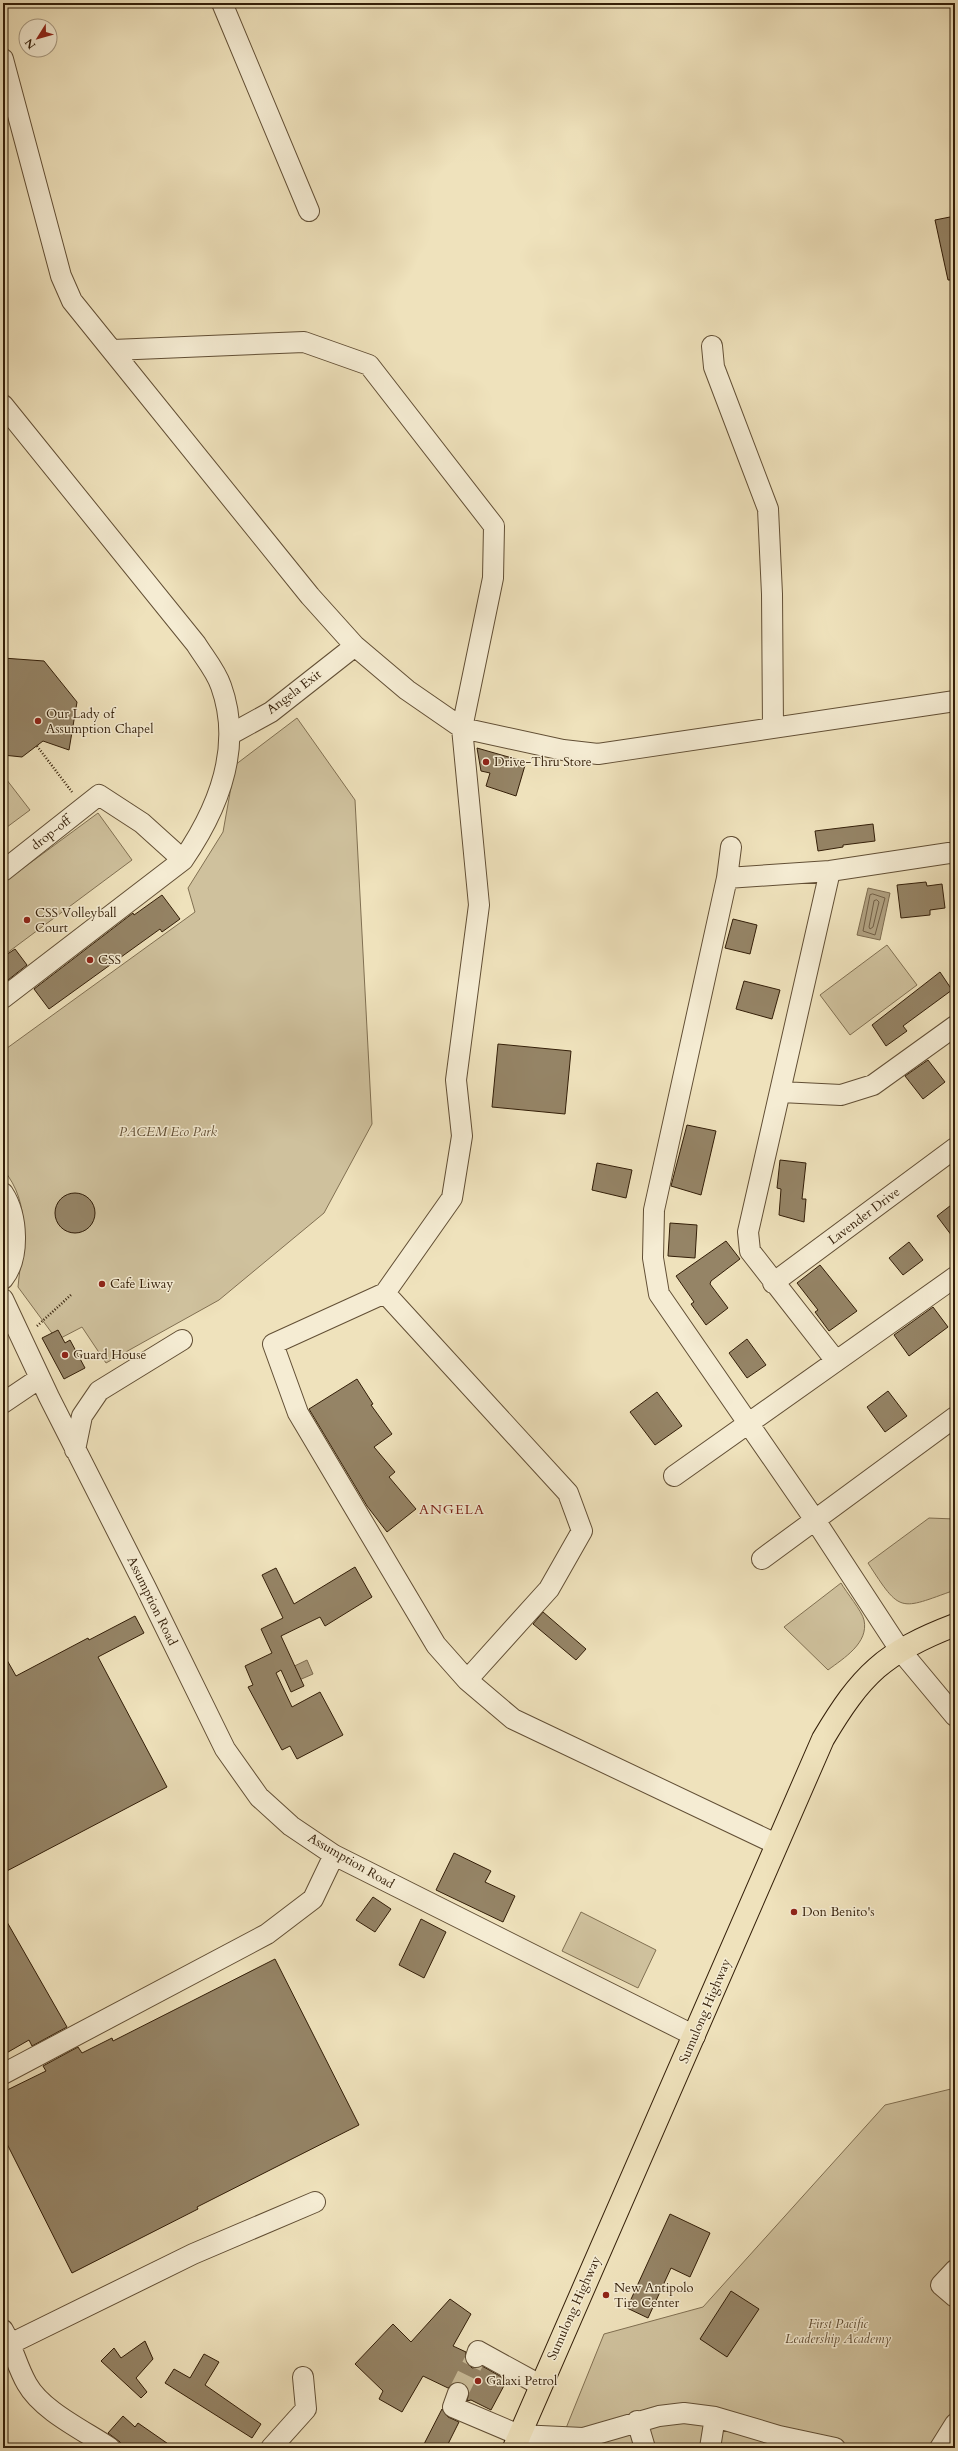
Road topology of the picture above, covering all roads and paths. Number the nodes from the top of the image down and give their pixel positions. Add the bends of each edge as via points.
1 (222, 3) edge
2 (3, 59) edge
3 (308, 211) dead end
4 (712, 346) dead end
5 (113, 350) junction
6 (4, 409) edge
7 (355, 646) junction
8 (955, 702) edge
9 (462, 728) junction
10 (773, 728) junction
11 (231, 734) junction
12 (37, 746) dead end
13 (84, 808) junction
14 (731, 847) dead end
15 (955, 854) edge
16 (183, 860) junction
17 (3, 871) edge
18 (830, 871) junction
19 (726, 878) junction
20 (3, 998) edge
21 (955, 1026) edge
22 (781, 1092) junction
23 (955, 1148) edge
24 (3, 1193) edge
25 (955, 1277) edge
26 (3, 1279) edge
27 (773, 1283) junction
28 (386, 1293) junction
29 (72, 1294) dead end
30 (3, 1299) edge
31 (22, 1340) junction
32 (182, 1340) dead end
33 (836, 1361) junction
34 (40, 1378) junction
35 (3, 1403) edge
36 (955, 1417) edge
37 (749, 1424) junction
38 (75, 1450) junction
39 (674, 1476) dead end
40 (815, 1520) junction
41 (762, 1559) dead end
42 (955, 1625) edge
43 (900, 1650) junction
44 (468, 1680) junction
45 (955, 1716) edge
46 (776, 1844) junction
47 (334, 1854) junction
48 (694, 2036) junction
49 (3, 2074) edge
50 (315, 2202) dead end
51 (955, 2270) edge
52 (955, 2297) edge
53 (6, 2337) edge
54 (476, 2357) dead end
55 (304, 2377) dead end
56 (540, 2385) junction
57 (458, 2393) tunnel mouth
58 (715, 2417) junction
59 (637, 2422) junction
60 (955, 2424) edge
61 (516, 2442) edge
62 (779, 2442) edge
63 (110, 2448) edge
64 (271, 2448) edge
65 (644, 2448) edge
66 (710, 2448) edge
67 (835, 2448) edge
68 (940, 2448) edge

1 - 3 street
2 - 5 street via 61,276 72,301
4 - 10 street via 714,367 768,509 772,594
5 - 7 street via 310,596
5 - 9 street via 304,342 369,365 494,526 493,578
6 - 11 street via 196,644 221,685
7 - 9 street via 407,690
7 - 11 street, Angela Exit via 271,712
8 - 10 street
9 - 10 street via 563,750 598,754
9 - 28 street via 479,905 456,1080 462,1136 452,1198
11 - 16 street via 221,786 203,831
12 - 13 path
13 - 16 street, drop-off via 99,795 142,823
13 - 17 street, drop-off
14 - 19 street
15 - 18 street
16 - 20 street
18 - 19 street
18 - 22 street
19 - 37 street via 654,1210 653,1258 659,1294
21 - 22 street via 872,1085 841,1094
22 - 27 street via 748,1232 750,1251
23 - 27 street, Lavender Drive
24 - 26 street via 15,1230 13,1262
25 - 33 street
27 - 33 street
28 - 44 street via 568,1493 582,1531 549,1589
28 - 44 street via 273,1344 298,1413 436,1645
29 - 31 path
30 - 31 street, Assumption Road
31 - 34 street, Assumption Road
32 - 38 street via 99,1391 82,1416
33 - 37 street
34 - 35 street
34 - 38 street, Assumption Road
36 - 40 street
37 - 39 street
37 - 40 street
38 - 47 street, Assumption Road via 225,1750 260,1797 291,1826
40 - 41 street
40 - 43 street
42 - 43 main road, Sumulong Highway
43 - 45 street
43 - 46 main road, Sumulong Highway via 873,1670 847,1700 823,1739
44 - 46 street via 513,1720
46 - 48 main road, Sumulong Highway
47 - 48 street, Assumption Road
47 - 49 street via 313,1899 267,1934
48 - 56 main road, Sumulong Highway
50 - 53 street
51 - 52 street via 942,2285
53 - 63 street via 35,2396 50,2409
54 - 56 street via 478,2351
55 - 64 street via 306,2409
56 - 61 main road, Sumulong Highway
57 - 61 street via 453,2407
58 - 59 street via 684,2413
58 - 62 street
58 - 66 street
59 - 61 street via 583,2438
59 - 65 street
60 - 68 street
62 - 67 street

